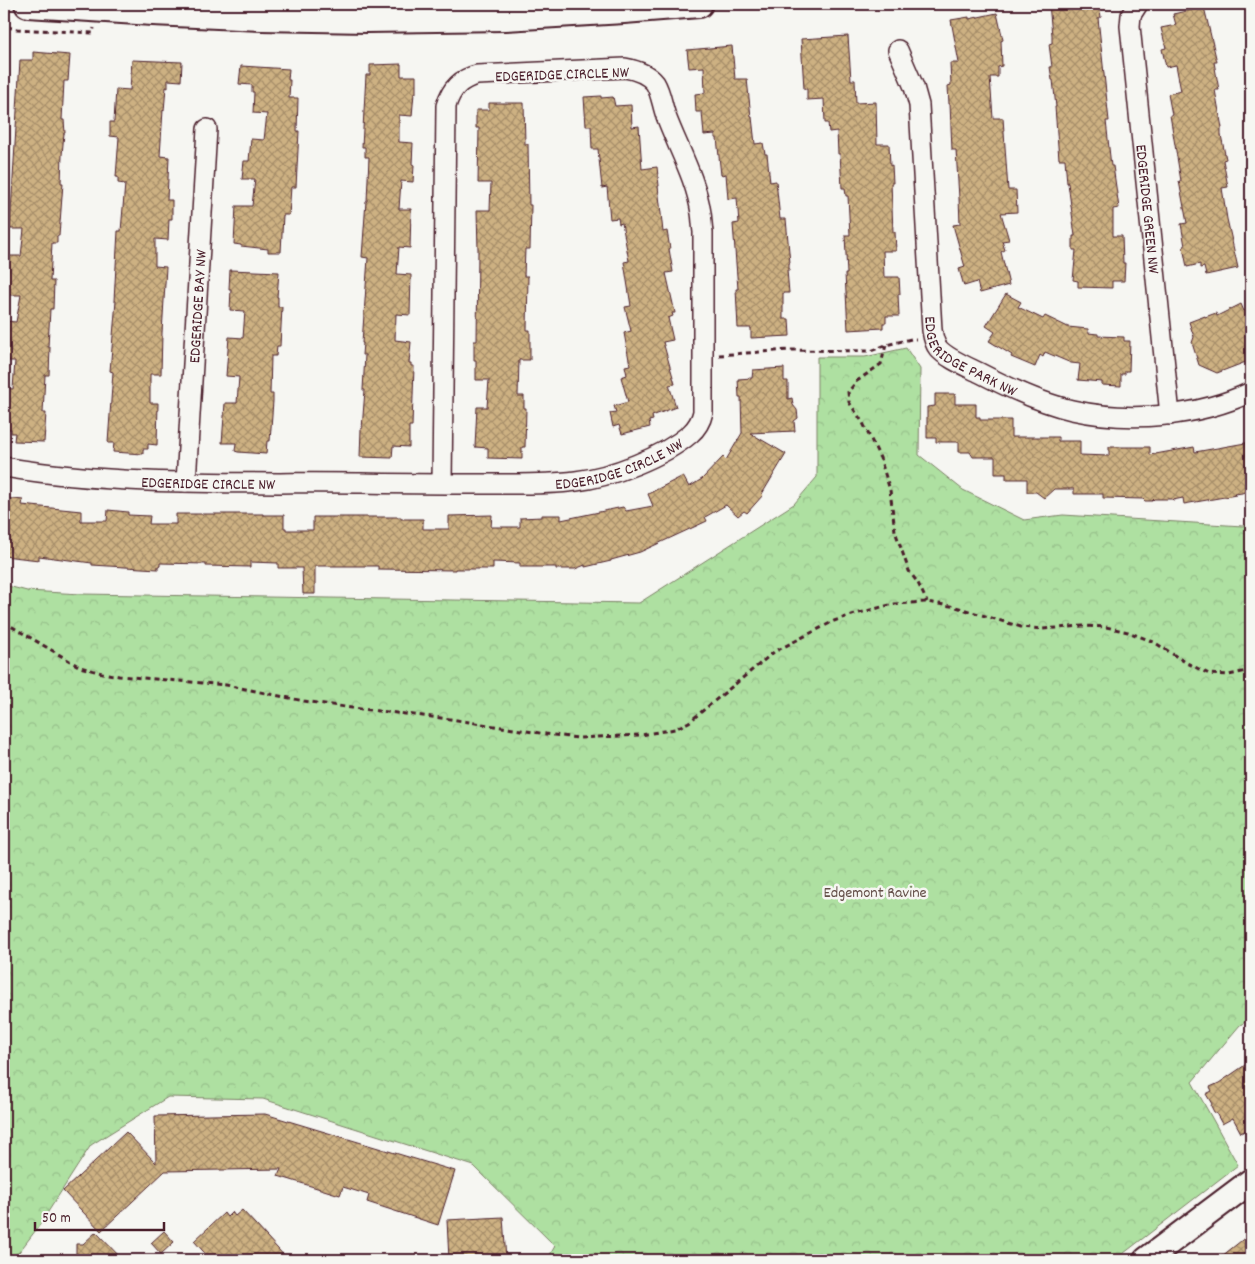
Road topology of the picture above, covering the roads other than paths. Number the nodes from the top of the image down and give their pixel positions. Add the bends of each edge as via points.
1 (28, 4) edge
2 (699, 4) edge
3 (1138, 4) edge
4 (898, 50) dead end
5 (207, 129) dead end
6 (1251, 392) edge
7 (1170, 414) junction
8 (4, 467) edge
9 (186, 482) junction
10 (442, 484) junction
11 (1251, 1181) edge
12 (1160, 1256) edge

1 - 2 main road via 144,12 367,19 505,18
3 - 7 street, EDGERIDGE GREEN NW via 1130,26
4 - 7 street, EDGERIDGE PARK NW via 918,105 932,330 938,348 989,378 1072,410 1122,417
5 - 9 street, EDGERIDGE BAY NW
6 - 7 street, EDGERIDGE PARK NW via 1209,408
8 - 9 street, EDGERIDGE CIRCLE NW via 80,478
9 - 10 street, EDGERIDGE CIRCLE NW
10 - 10 street, EDGERIDGE CIRCLE NW via 534,484 577,481 608,474 665,451 691,434 702,418 704,249 701,213 659,92 645,74 625,68 477,75 462,80 449,96 446,106
11 - 12 street

